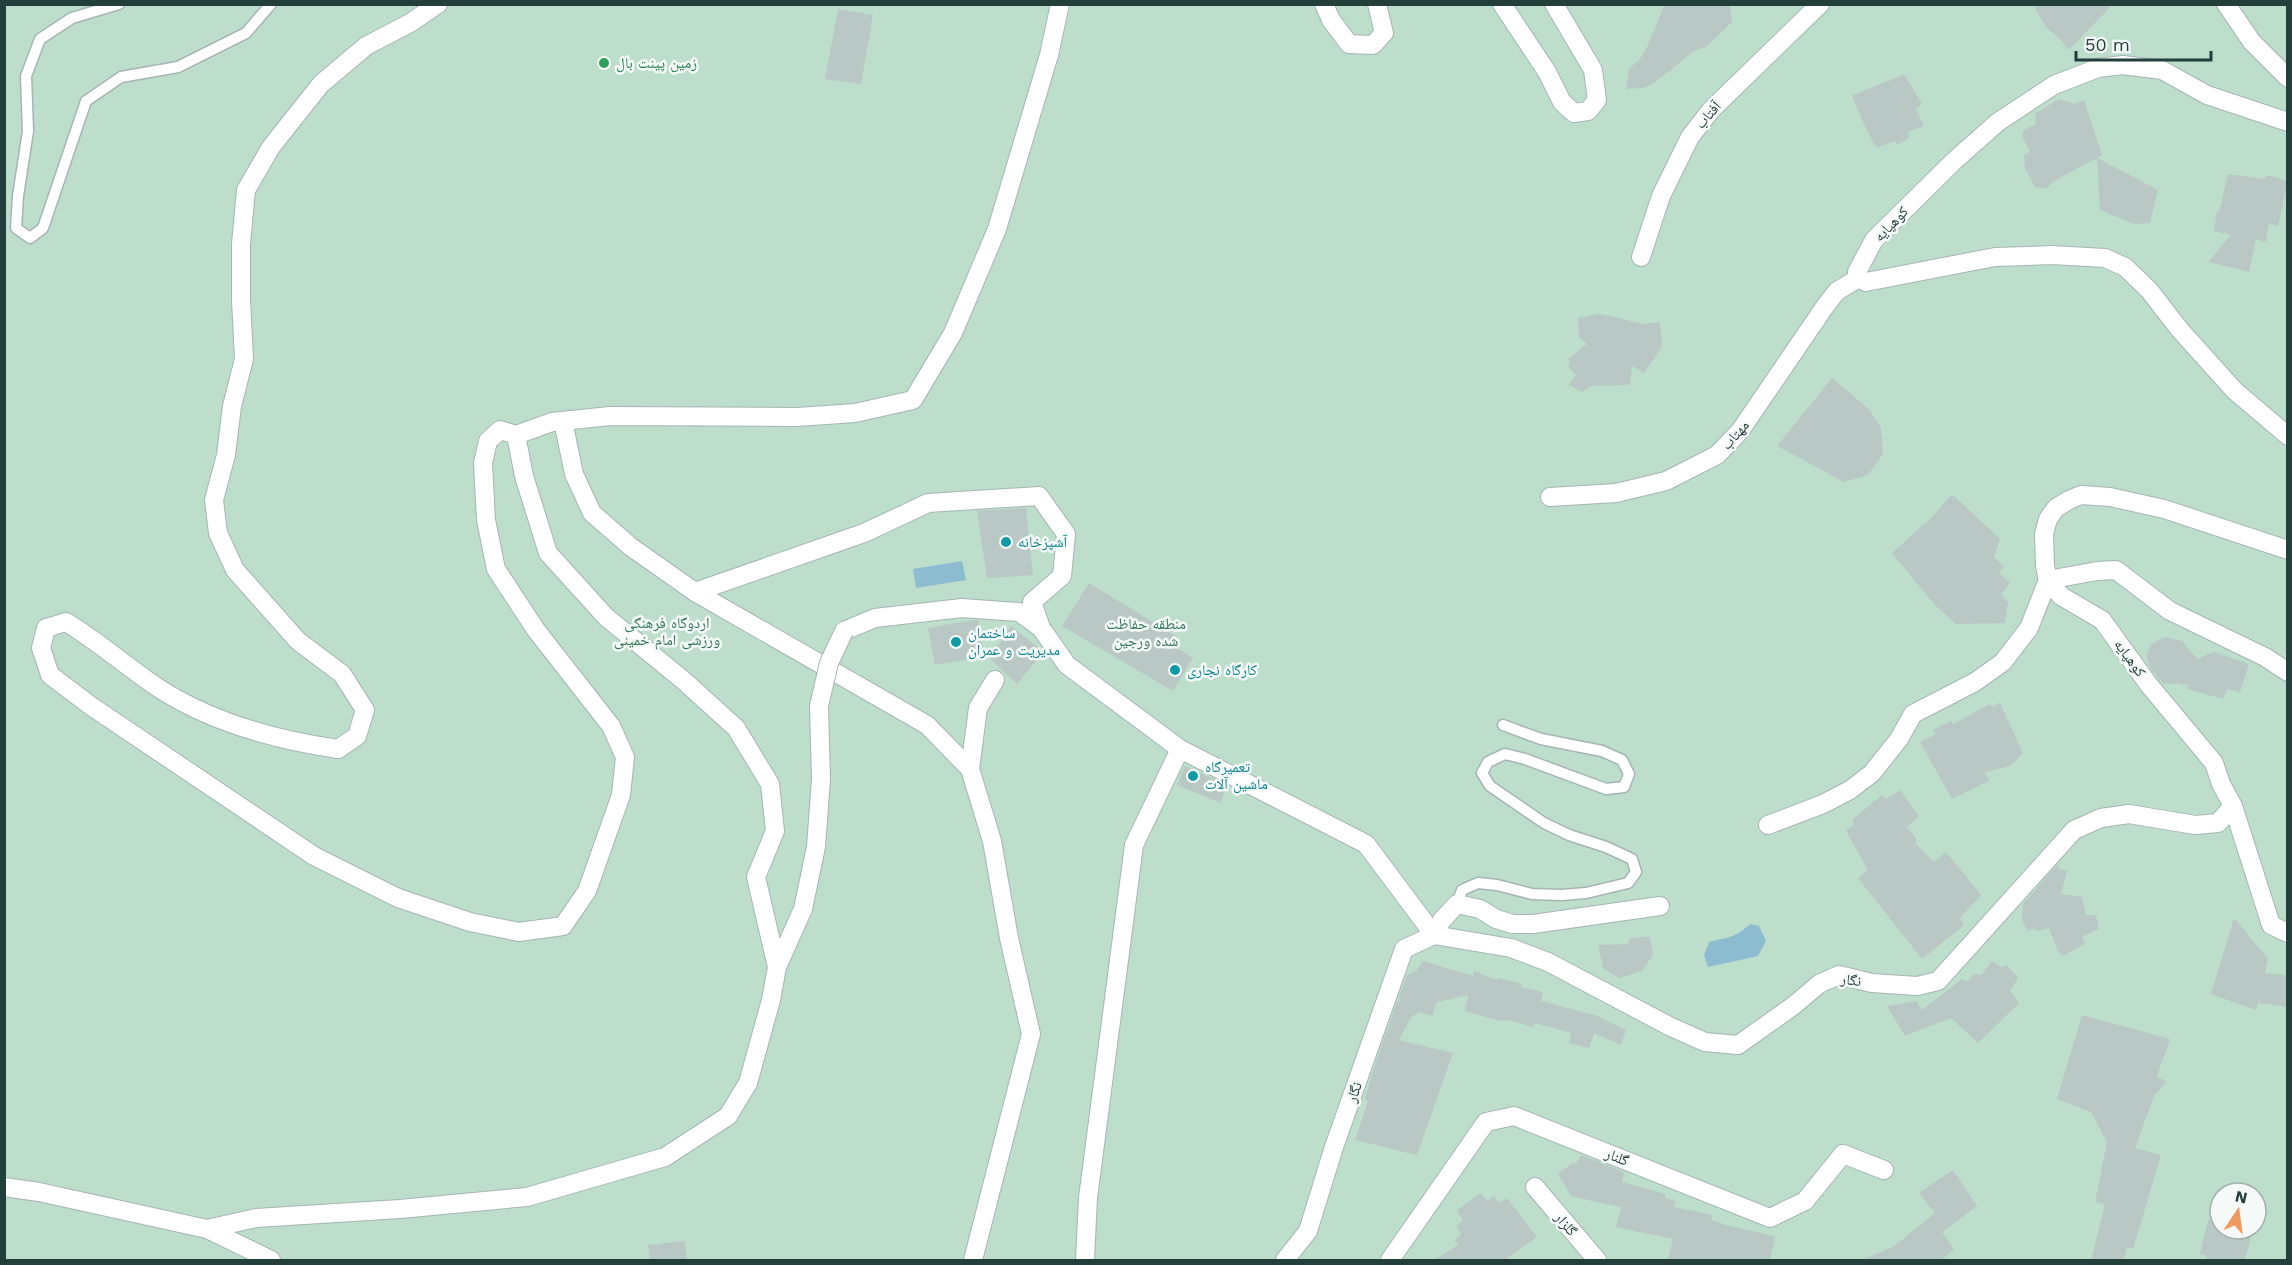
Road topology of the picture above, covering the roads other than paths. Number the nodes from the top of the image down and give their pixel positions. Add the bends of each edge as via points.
1 (119, 4) edge
2 (271, 4) edge
3 (438, 4) edge
4 (1060, 4) edge
5 (1324, 4) edge
6 (1377, 4) edge
7 (1502, 4) edge
8 (1554, 4) edge
9 (1821, 4) edge
10 (2226, 4) edge
11 (2288, 78) edge
12 (2288, 122) edge
13 (1641, 257) dead end
14 (1859, 278) junction
15 (563, 421) junction
16 (516, 435) junction
17 (2288, 436) edge
18 (1550, 497) dead end
19 (2288, 550) edge
20 (2048, 580) junction
21 (695, 592) junction
22 (1041, 628) junction
23 (2288, 672) edge
24 (995, 681) dead end
25 (1503, 724) dead end
26 (1179, 749) junction
27 (970, 769) junction
28 (2233, 806) junction
29 (1768, 825) dead end
30 (1457, 904) junction
31 (1660, 906) dead end
32 (2288, 933) edge
33 (1434, 935) junction
34 (777, 967) junction
35 (1884, 1170) dead end
36 (4, 1187) edge
37 (1535, 1187) dead end
38 (207, 1229) junction
39 (271, 1260) edge
40 (973, 1260) edge
41 (1085, 1260) edge
42 (1285, 1260) edge
43 (1389, 1260) edge
44 (1598, 1260) edge

1 - 2 lane via 72,18 40,39 26,76 28,131 16,228 30,238 43,228 86,101 121,77 178,67 246,33
3 - 16 street via 366,46 321,84 271,147 246,190 241,300 244,359 214,500 218,533 234,570 298,641 342,674 365,710 357,736 338,749 291,742 213,717 160,689 66,622 46,628 41,648 50,675 314,856 398,898 470,922 519,932 563,926 587,891 621,795 625,757 611,726 536,630 496,569 486,520 483,464 488,441 500,430
4 - 15 street via 1049,55 997,229 953,333 913,400 855,413 797,417 610,416
5 - 6 street via 1349,44 1373,45 1384,33
7 - 8 street via 1562,102 1574,113 1588,111 1597,100 1593,70
9 - 13 street, آفتاب via 1711,110 1690,137 1661,196
10 - 11 street via 2252,42
12 - 14 street, کوهپایه via 2207,95 2162,70 2123,65 2098,68 2054,84 1998,122 1874,240 1857,272
14 - 17 street via 1879,281 1995,257 2105,258 2125,267 2149,290 2235,391
14 - 18 street, مهتاب via 1837,291 1740,431 1717,455 1666,482 1616,493
15 - 16 street
15 - 21 street via 574,474 592,513 631,547
16 - 34 street via 524,476 548,553 606,617 736,728 770,784 775,831 756,877
19 - 20 street via 2164,509 2080,495 2056,508 2048,519 2044,534
20 - 23 street via 2116,570 2170,611
20 - 28 street, کوهپایه via 2061,596 2102,620 2149,685 2214,763
20 - 29 street via 2029,628 2003,662 1975,682 1913,714 1872,773 1850,790
21 - 22 street via 864,533 928,503 1039,496 1066,534 1062,576 1032,602
21 - 27 street via 927,725
22 - 26 street via 1067,665
22 - 34 street, bridge via 1019,612 962,608 875,618 844,631 829,663 819,706 821,779 816,847 803,909
24 - 27 street via 978,708
25 - 30 lane via 1541,739 1602,751 1622,760 1629,774 1624,787 1606,789 1505,754 1488,762 1482,773 1490,786 1544,823 1632,859 1636,872 1628,883 1562,895 1532,894 1478,883 1462,890
26 - 33 street via 1365,844
26 - 41 street via 1134,845 1088,1198
27 - 40 street via 992,841 1031,1034
28 - 32 street, کوهپایه via 2271,925
28 - 33 street, نگار via 2218,823 2195,825 2129,814 2101,818 2074,830 1938,981 1917,986 1872,983 1839,975 1819,984 1738,1045 1705,1042 1679,1031 1548,962 1511,948
30 - 31 street via 1480,909 1513,924
30 - 33 street
33 - 42 street, نگار via 1404,949 1308,1231
34 - 38 street via 748,1083 728,1116 665,1157 527,1197 256,1218
35 - 43 street, گلنار via 1843,1154 1805,1201 1770,1218 1514,1116 1486,1122
36 - 38 street
37 - 44 street, گلزار
38 - 39 street

